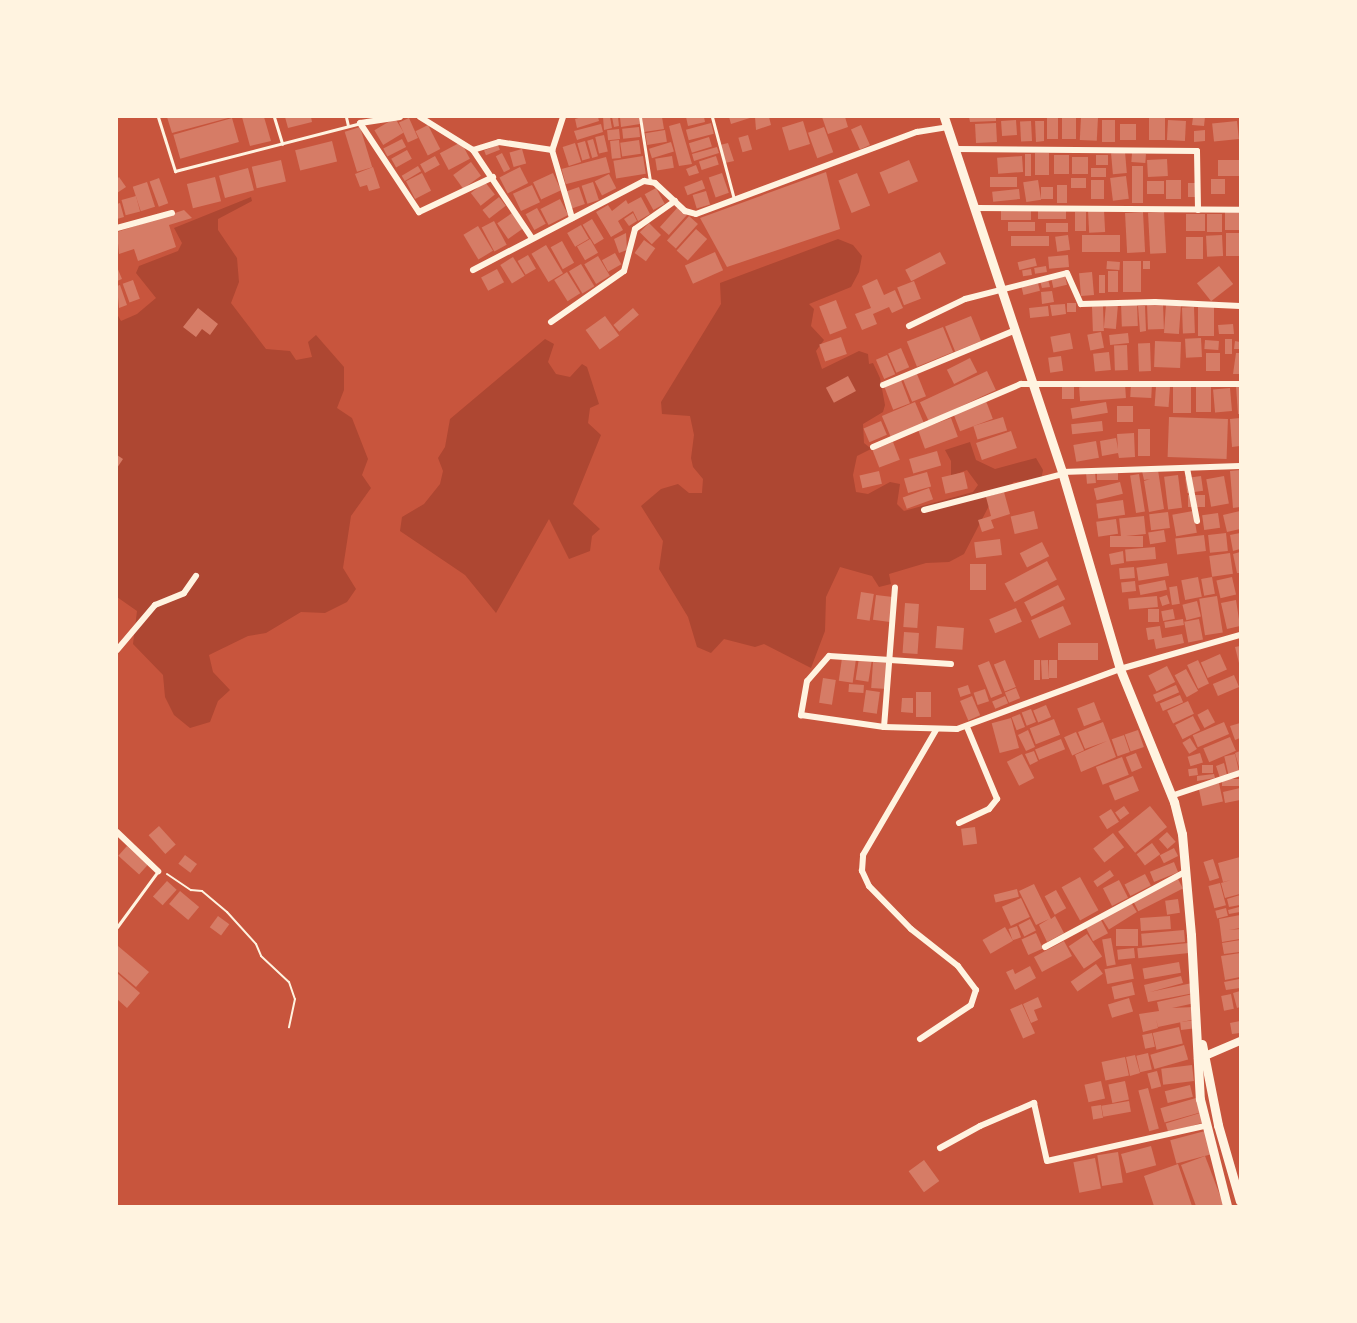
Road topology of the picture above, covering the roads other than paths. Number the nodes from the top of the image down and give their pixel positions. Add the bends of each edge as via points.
1 (158, 117) edge
2 (274, 117) edge
3 (346, 117) edge
4 (400, 117) edge
5 (420, 117) edge
6 (563, 117) edge
7 (640, 117) edge
8 (712, 117) edge
9 (944, 117) edge
10 (360, 123) junction
11 (348, 126) junction
12 (948, 127) junction
13 (282, 144) junction
14 (956, 149) junction
15 (473, 150) junction
16 (552, 150) junction
17 (493, 177) junction
18 (650, 181) junction
19 (735, 200) junction
20 (675, 201) junction
21 (976, 208) junction
22 (1198, 210) junction
23 (1240, 210) edge
24 (172, 213) dead end
25 (572, 218) junction
26 (117, 228) edge
27 (532, 238) junction
28 (473, 270) dead end
29 (1002, 289) junction
30 (1240, 306) edge
31 (551, 322) dead end
32 (909, 326) dead end
33 (1016, 330) junction
34 (883, 384) dead end
35 (1033, 384) junction
36 (1240, 384) edge
37 (873, 447) dead end
38 (1240, 466) edge
39 (1187, 468) junction
40 (1062, 473) junction
41 (924, 510) dead end
42 (1197, 521) dead end
43 (196, 576) dead end
44 (895, 587) dead end
45 (1240, 635) edge
46 (117, 650) edge
47 (891, 660) junction
48 (951, 664) dead end
49 (1120, 669) junction
50 (884, 727) junction
51 (967, 728) junction
52 (936, 730) junction
53 (1240, 773) edge
54 (1172, 799) junction
55 (959, 824) dead end
56 (117, 832) edge
57 (158, 871) joint
58 (1185, 872) junction
59 (117, 927) edge
60 (1045, 947) dead end
61 (920, 1039) dead end
62 (1240, 1041) edge
63 (1202, 1058) junction
64 (1205, 1126) junction
65 (940, 1148) dead end
66 (1240, 1201) edge
67 (1227, 1206) edge

1 - 13 lane via 175,171
2 - 13 lane
3 - 11 lane
4 - 10 street
5 - 15 street
6 - 16 street
7 - 18 lane
8 - 19 lane
9 - 12 main road
10 - 11 lane
10 - 17 street via 419,212
11 - 13 lane
12 - 14 main road
12 - 19 street via 917,132
14 - 21 main road
14 - 22 street via 1197,151
15 - 16 street via 500,141
15 - 17 street
16 - 25 street
17 - 27 street
18 - 20 street
18 - 25 street
19 - 20 street via 692,215
20 - 31 street via 635,230 624,271
21 - 22 street
21 - 29 main road
22 - 23 street
24 - 26 street
25 - 27 street
27 - 28 street
29 - 30 street via 1067,273 1081,304
29 - 32 street via 965,299
29 - 33 main road
33 - 34 street
33 - 35 main road
35 - 36 street
35 - 37 street via 1022,384
35 - 40 main road
38 - 39 street
39 - 40 street
39 - 42 street
40 - 41 street
40 - 49 main road
43 - 46 street via 184,593 155,605
44 - 47 street
45 - 49 street
47 - 48 street
47 - 50 street
47 - 50 street via 829,656 807,681 800,711 803,717
49 - 51 street
49 - 54 main road
50 - 52 street
51 - 52 street
51 - 55 street via 997,800 989,809
52 - 61 street via 863,855 862,871 869,886 911,928 958,966 976,990 971,1005
53 - 54 street
54 - 58 main road via 1182,834
56 - 57 street
57 - 59 lane
58 - 60 street
58 - 63 main road
62 - 63 street
63 - 64 main road
63 - 66 main road
64 - 65 street via 1047,1161 1034,1103
64 - 67 main road

